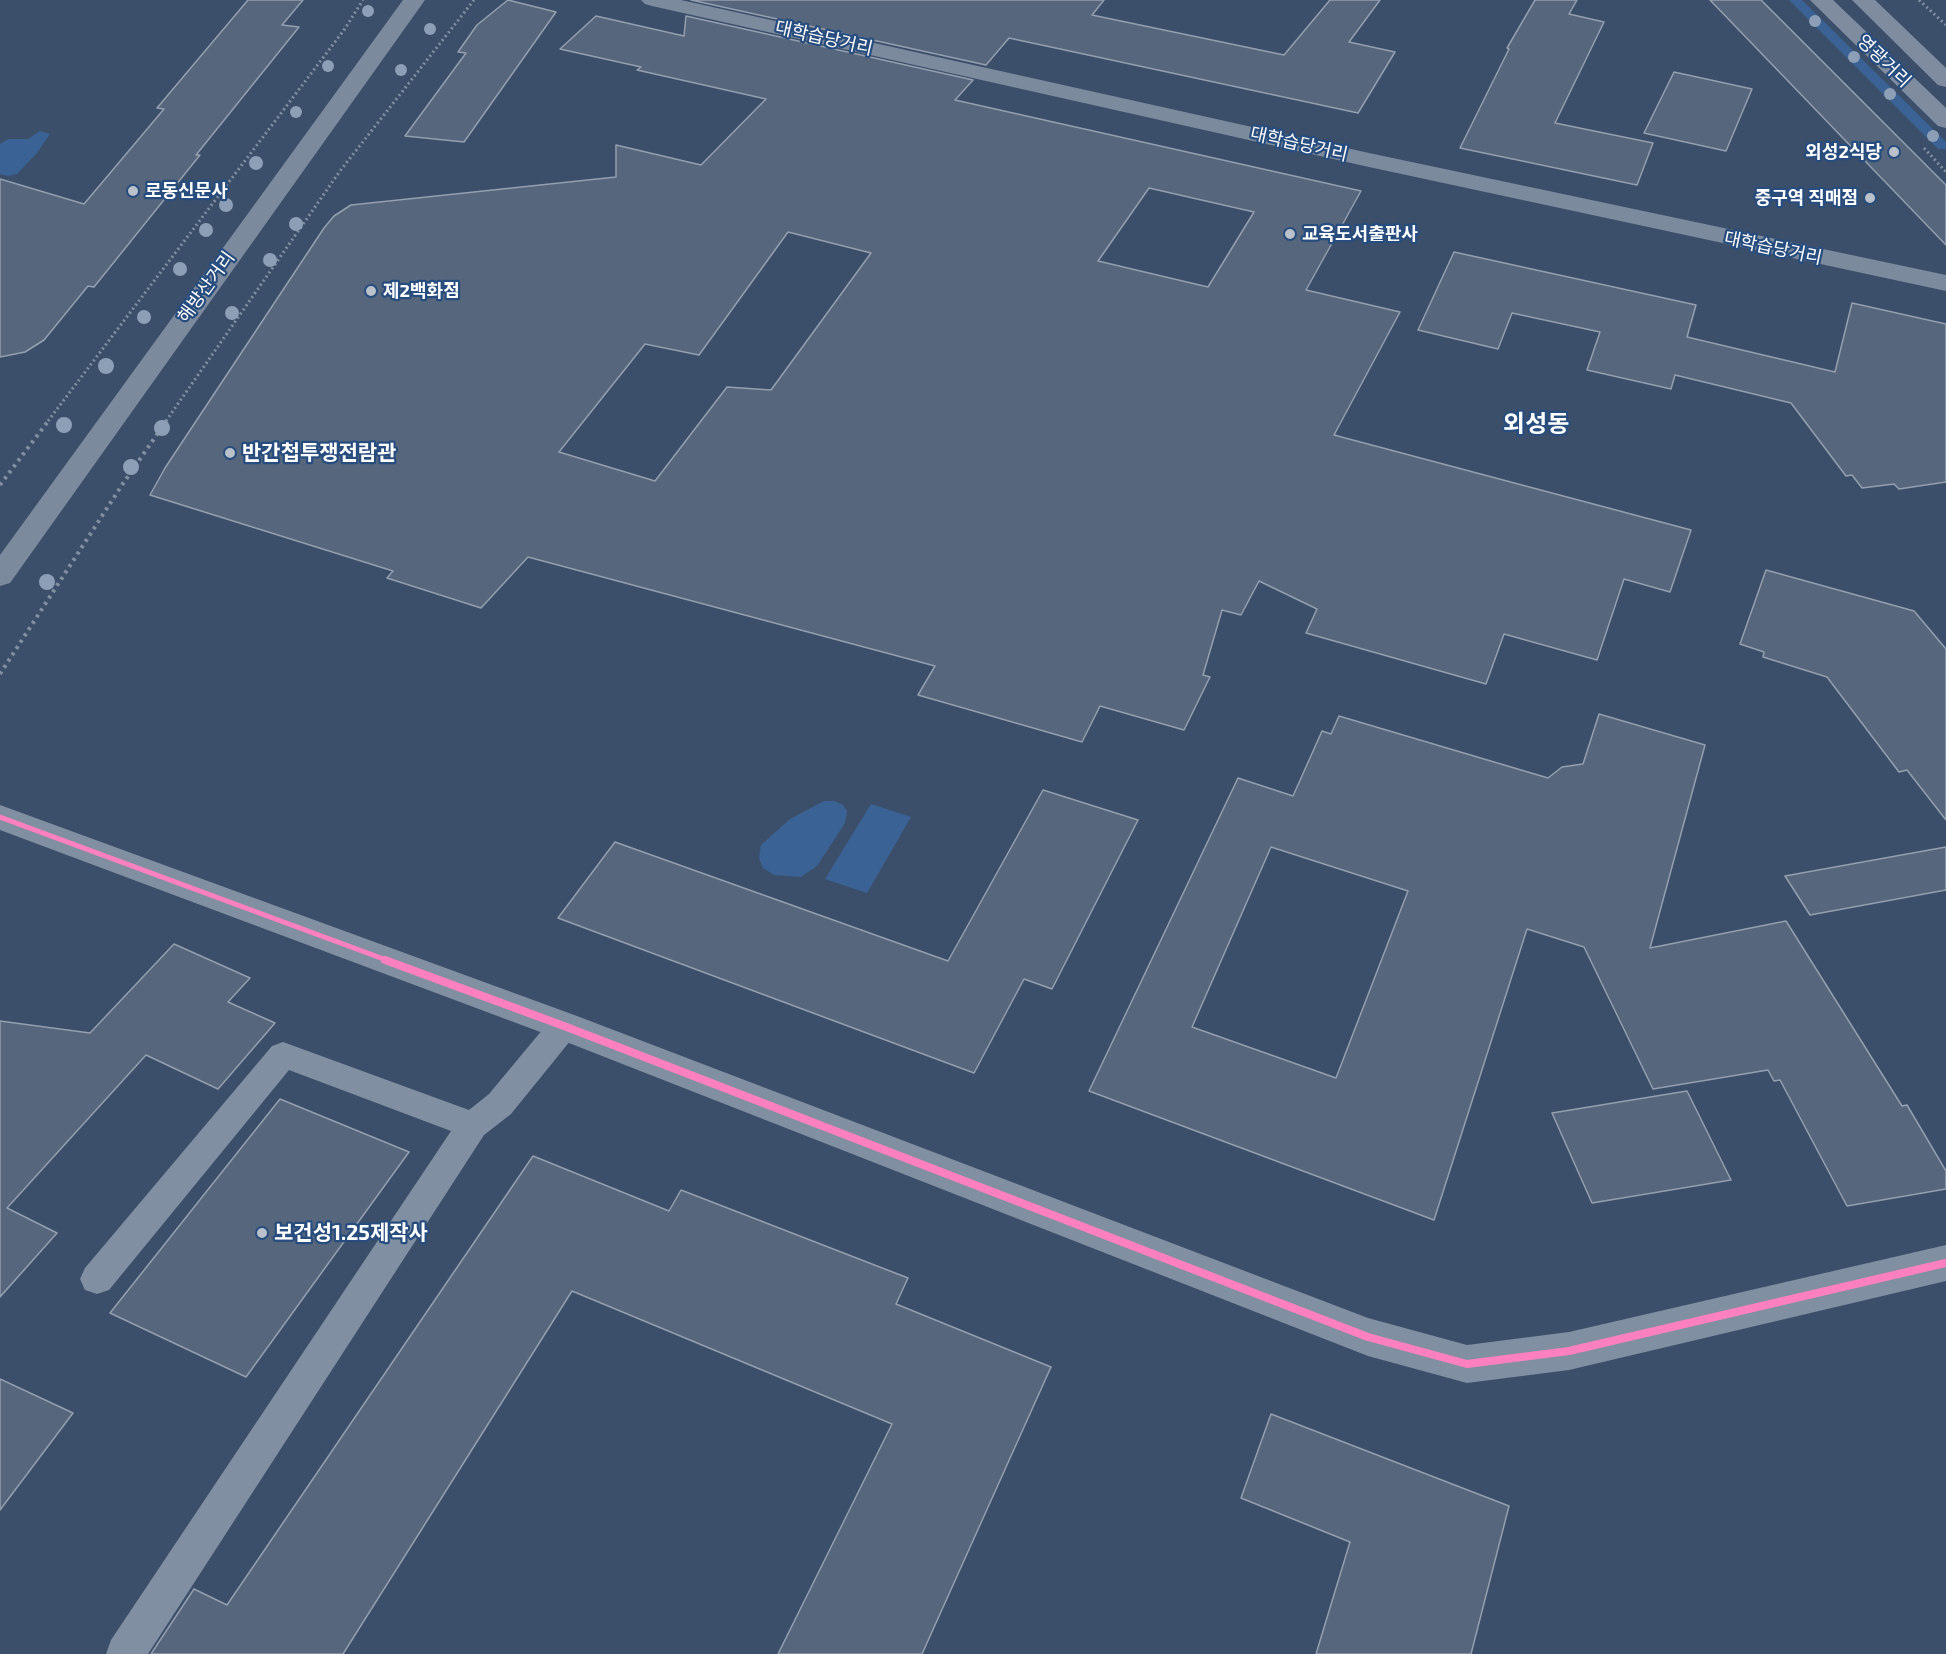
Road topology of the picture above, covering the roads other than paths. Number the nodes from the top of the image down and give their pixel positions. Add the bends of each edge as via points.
1 (414, 0) edge
2 (652, 0) edge
3 (1821, 0) edge
4 (1863, 0) edge
5 (1946, 80) edge
6 (1946, 121) edge
7 (1946, 283) edge
8 (0, 576) edge
9 (0, 817) edge
10 (564, 1026) junction
11 (473, 1125) junction
12 (1946, 1263) edge
13 (97, 1279) dead end
14 (125, 1654) edge

1 - 8 main road, 해방산거리
2 - 7 main road, 대학습당거리 via 1380,163
3 - 6 main road, 영광거리
4 - 5 main road, 영광거리
9 - 10 street
10 - 11 lane via 500,1104
10 - 12 street via 1368,1337 1467,1364 1569,1351
11 - 13 lane via 283,1055
11 - 14 lane

